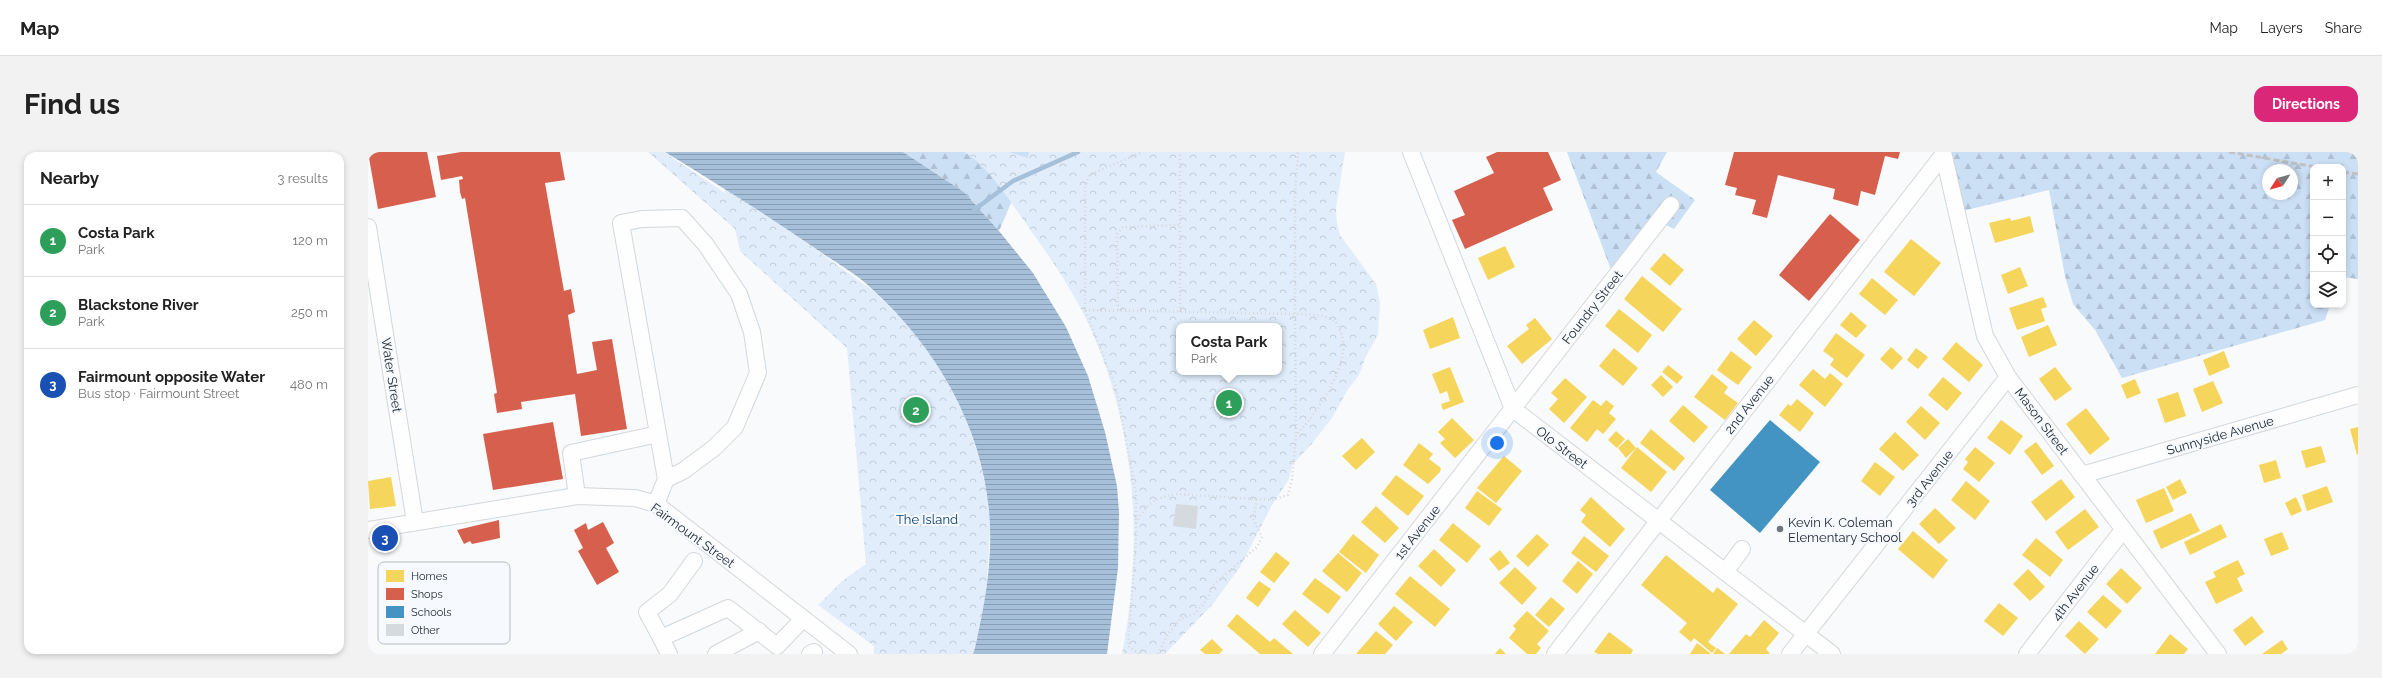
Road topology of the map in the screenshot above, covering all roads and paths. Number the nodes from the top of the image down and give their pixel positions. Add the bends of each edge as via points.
1 (1143, 152) edge
2 (1180, 152) edge
3 (1298, 152) edge
4 (1411, 152) edge
5 (1943, 153) edge
6 (1671, 205) dead end
7 (1180, 224) junction
8 (368, 227) edge
9 (1085, 310) junction
10 (1118, 310) junction
11 (1180, 312) junction
12 (1295, 314) junction
13 (2008, 377) junction
14 (2358, 395) edge
15 (1513, 409) junction
16 (658, 434) junction
17 (1296, 436) junction
18 (2082, 475) junction
19 (666, 479) junction
20 (577, 496) junction
21 (1257, 500) junction
22 (656, 504) junction
23 (1658, 520) junction
24 (415, 522) junction
25 (1136, 523) junction
26 (368, 530) edge
27 (2124, 530) junction
28 (1742, 549) dead end
29 (694, 561) dead end
30 (1725, 572) junction
31 (803, 619) junction
32 (759, 631) junction
33 (1806, 634) junction
34 (661, 638) junction
35 (780, 650) edge
36 (1328, 652) edge
37 (669, 654) edge
38 (716, 654) edge
39 (849, 654) edge
40 (1139, 654) edge
41 (1158, 654) edge
42 (1555, 654) edge
43 (1790, 654) edge
44 (1832, 654) edge
45 (2027, 654) edge
46 (2218, 654) edge

1 - 9 path via 1089,175 1085,187
2 - 7 path
3 - 12 path via 1295,196
4 - 15 street
5 - 13 street, Mason Street via 1985,336
5 - 23 street, 2nd Avenue
6 - 15 street, Foundry Street
7 - 10 path via 1123,227 1117,234
7 - 11 path
8 - 24 street, Water Street
9 - 10 path
9 - 25 path via 1116,387 1136,494
10 - 11 path
11 - 12 path
12 - 17 path
12 - 17 path via 1321,315 1335,321 1345,340 1339,372 1307,424
13 - 18 street, Mason Street
13 - 33 street, 3rd Avenue
14 - 18 street, Sunnyside Avenue
15 - 23 street, Olo Street
15 - 36 street, 1st Avenue
16 - 19 street
16 - 19 street via 621,223 642,219 682,218 706,245 739,294 752,332 758,373 735,427 714,448
16 - 20 street via 570,453
17 - 21 path via 1288,495 1271,500
18 - 27 street, Mason Street
19 - 22 street
20 - 22 street, Fairmount Street via 635,498
20 - 24 street, Fairmount Street
21 - 25 path via 1177,494 1162,497 1146,506
21 - 41 path via 1254,519 1262,537 1257,547 1213,585 1206,600 1194,614 1180,620 1168,634
22 - 31 street, Fairmount Street
23 - 30 street, Olo Street
23 - 42 street, 2nd Avenue
24 - 26 street, Fairmount Street
25 - 40 path via 1128,646
27 - 45 street, 4th Avenue
27 - 46 street, Mason Street
28 - 30 street
29 - 34 street via 670,594 647,612
30 - 33 street, Olo Street
31 - 35 street
31 - 39 street, Fairmount Street
32 - 34 street via 728,608
32 - 35 street
32 - 38 street
33 - 43 street, 3rd Avenue
33 - 44 street, Olo Street
34 - 37 street

